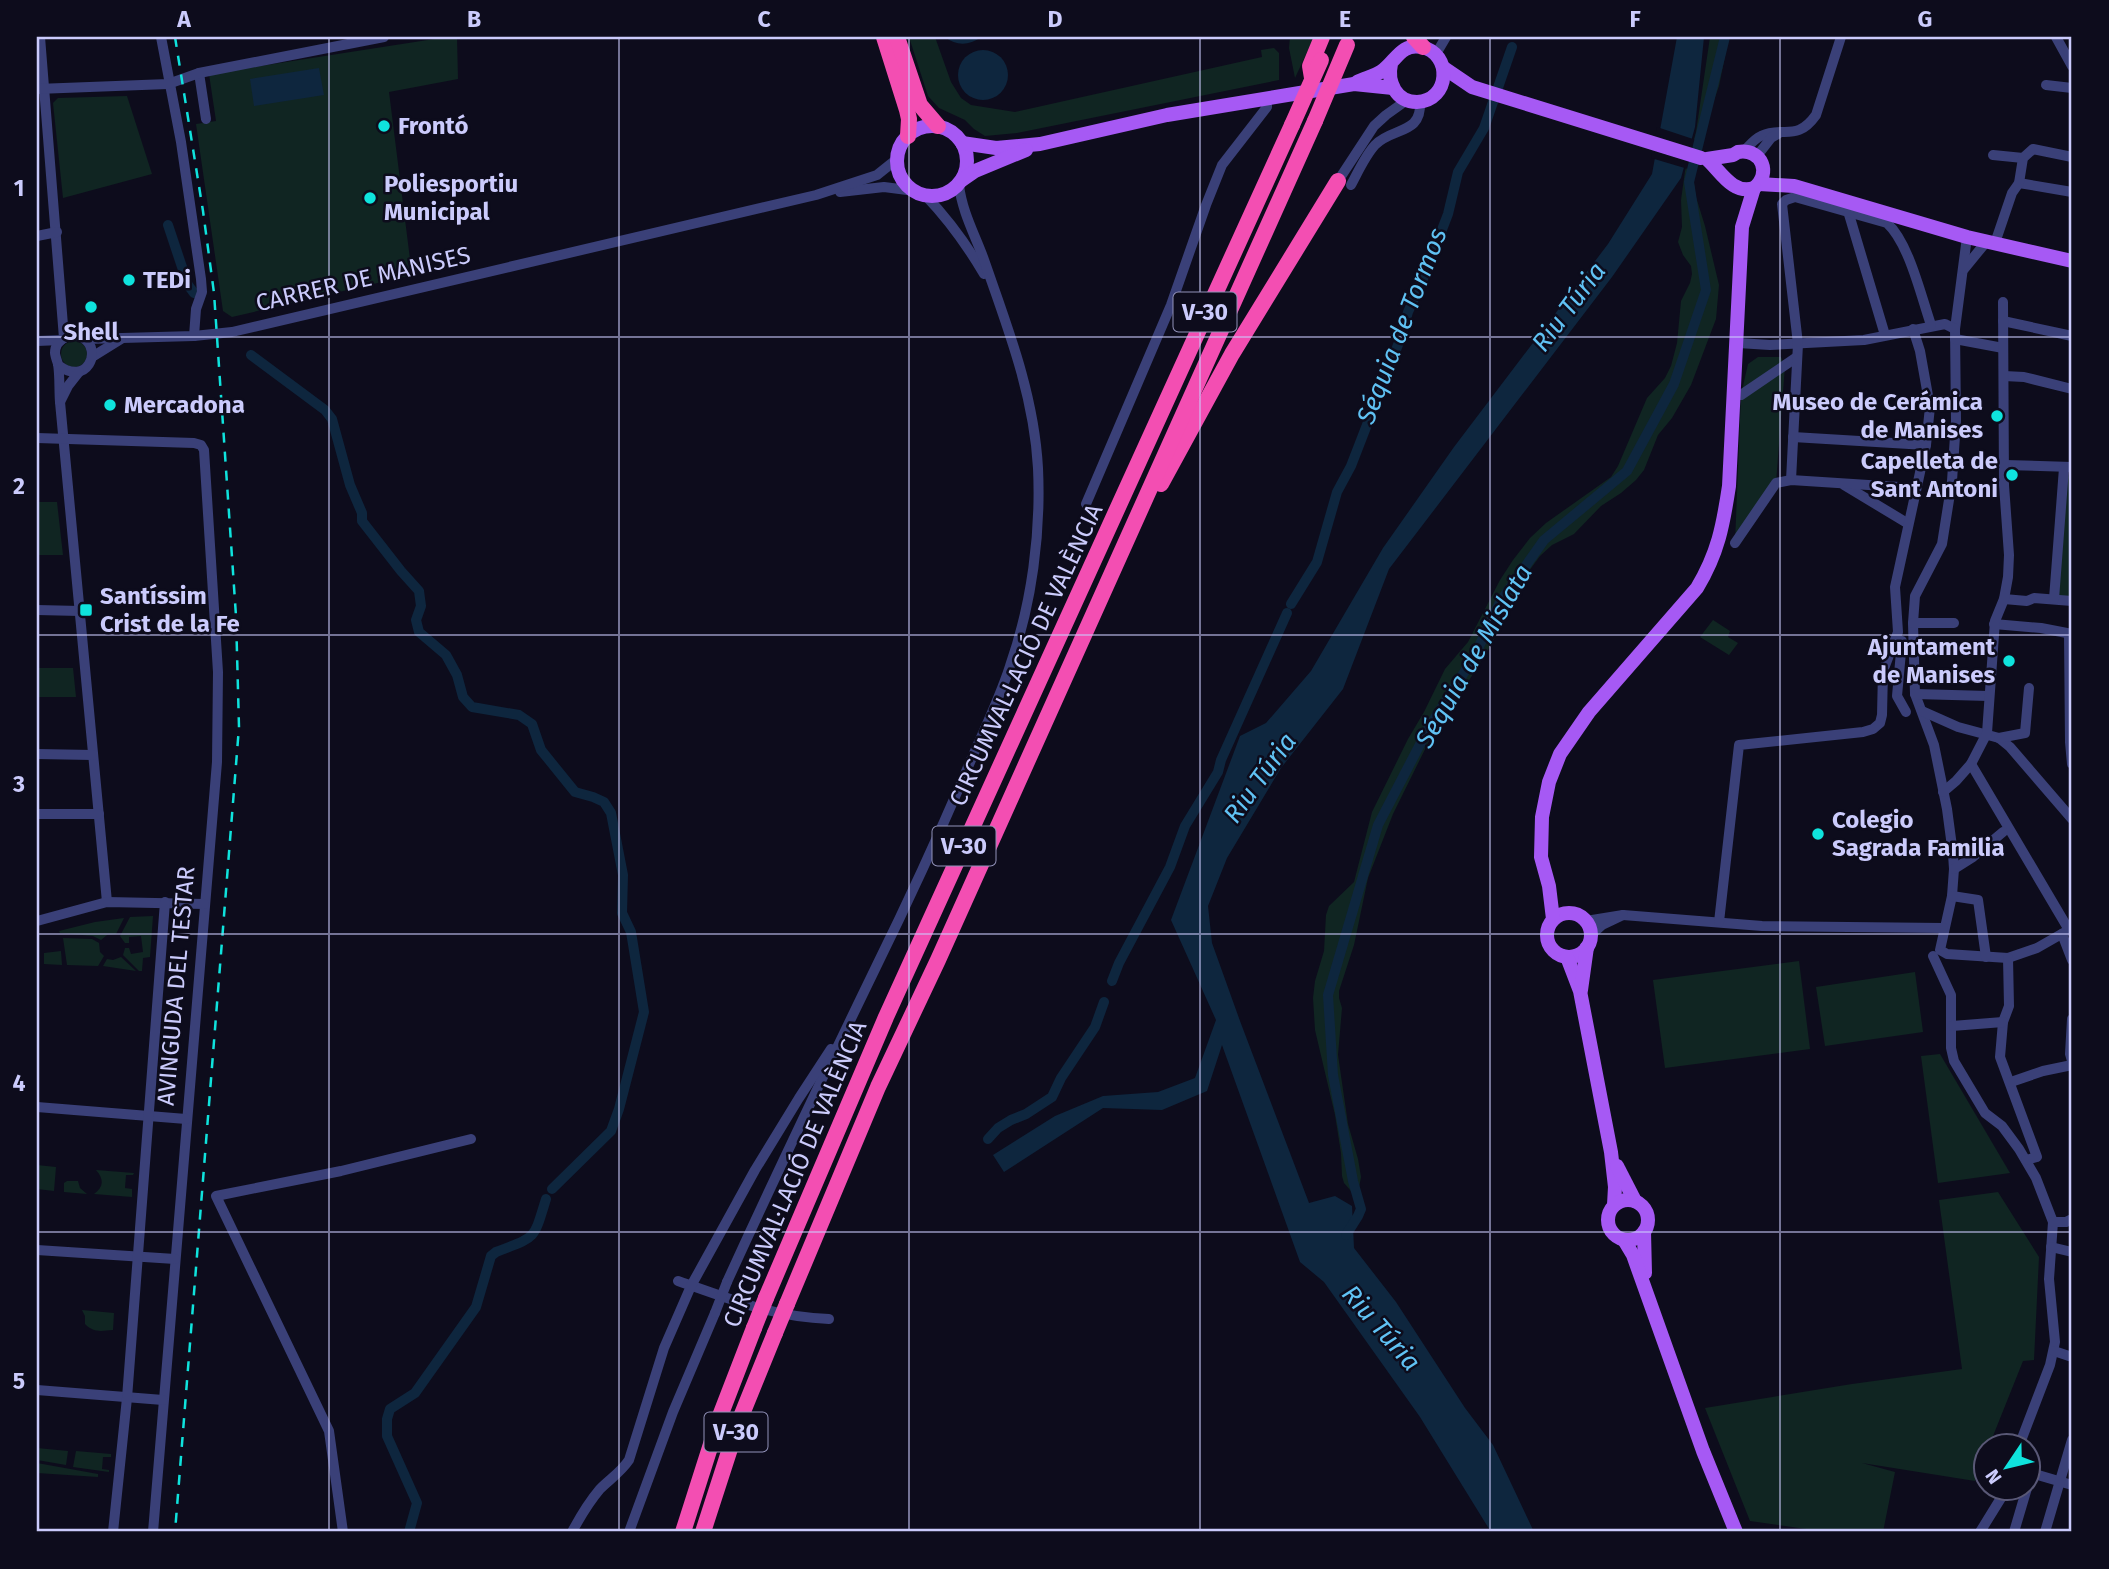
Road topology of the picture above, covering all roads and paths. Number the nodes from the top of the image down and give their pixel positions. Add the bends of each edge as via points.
1 (40, 37) edge
2 (161, 37) edge
3 (384, 37) edge
4 (884, 37) edge
5 (897, 37) edge
6 (1322, 37) edge
7 (1331, 37) edge
8 (1446, 37) edge
9 (1841, 37) edge
10 (2056, 37) edge
11 (1348, 41) edge
12 (1424, 46) edge
13 (1317, 58) junction
14 (1391, 64) junction
15 (2072, 66) edge
16 (1444, 68) junction
17 (199, 73) junction
18 (169, 84) junction
19 (1354, 84) junction
20 (2046, 85) dead end
21 (1472, 86) junction
22 (1393, 88) junction
23 (2072, 88) edge
24 (41, 89) edge
25 (1438, 91) junction
26 (1267, 98) junction
27 (1413, 101) junction
28 (206, 119) dead end
29 (938, 126) junction
30 (908, 136) junction
31 (962, 143) junction
32 (1040, 144) junction
33 (1993, 155) dead end
34 (1749, 157) junction
35 (2072, 157) edge
36 (2023, 158) junction
37 (897, 159) junction
38 (1704, 159) junction
39 (960, 182) junction
40 (1344, 183) junction
41 (1730, 183) junction
42 (2019, 183) junction
43 (1757, 186) junction
44 (1794, 186) junction
45 (2072, 192) edge
46 (920, 193) junction
47 (816, 195) junction
48 (1848, 211) junction
49 (1742, 228) junction
50 (57, 232) junction
51 (37, 236) edge
52 (1967, 237) junction
53 (1991, 242) junction
54 (2072, 261) edge
55 (1964, 269) junction
56 (996, 294) junction
57 (2003, 302) dead end
58 (2003, 321) junction
59 (1931, 326) junction
60 (1913, 329) junction
61 (1955, 334) junction
62 (1885, 335) junction
63 (194, 336) junction
64 (2072, 336) edge
65 (123, 337) junction
66 (62, 339) junction
67 (86, 339) junction
68 (37, 342) edge
69 (1738, 343) junction
70 (1798, 344) junction
71 (2003, 348) junction
72 (92, 357) junction
73 (1797, 357) junction
74 (56, 359) junction
75 (79, 372) junction
76 (2004, 376) junction
77 (2072, 388) edge
78 (1741, 395) dead end
79 (60, 402) junction
80 (1793, 437) junction
81 (37, 438) edge
82 (64, 439) junction
83 (1926, 445) junction
84 (2005, 465) junction
85 (2068, 468) edge
86 (1791, 480) junction
87 (1841, 483) junction
88 (1867, 485) junction
89 (1915, 488) junction
90 (1866, 498) junction
91 (1086, 504) dead end
92 (1908, 523) junction
93 (1735, 543) dead end
94 (2004, 599) junction
95 (2054, 599) junction
96 (2072, 601) edge
97 (37, 610) edge
98 (80, 611) junction
99 (1954, 623) dead end
100 (1994, 624) junction
101 (1912, 628) junction
102 (2071, 634) edge
103 (1900, 637) junction
104 (1069, 667) junction
105 (2029, 688) dead end
106 (1915, 694) junction
107 (1989, 700) junction
108 (1922, 711) junction
109 (1906, 712) dead end
110 (1987, 733) junction
111 (1999, 738) junction
112 (37, 754) edge
113 (93, 755) junction
114 (1971, 764) junction
115 (2072, 764) edge
116 (1943, 792) junction
117 (37, 814) edge
118 (99, 814) junction
119 (2072, 819) edge
120 (2003, 832) dead end
121 (1954, 869) junction
122 (1952, 895) junction
123 (107, 902) junction
124 (165, 902) junction
125 (204, 904) junction
126 (1559, 916) junction
127 (37, 921) edge
128 (1719, 922) junction
129 (1943, 928) junction
130 (2068, 931) edge
131 (1588, 934) junction
132 (1937, 953) junction
133 (1567, 957) junction
134 (1986, 957) junction
135 (2008, 958) junction
136 (2072, 960) edge
137 (1580, 991) junction
138 (2072, 1019) edge
139 (2003, 1022) junction
140 (1952, 1026) junction
141 (845, 1031) junction
142 (2072, 1063) edge
143 (2011, 1082) junction
144 (37, 1107) edge
145 (149, 1116) junction
146 (186, 1119) junction
147 (471, 1139) dead end
148 (1611, 1152) junction
149 (2026, 1160) junction
150 (1635, 1201) junction
151 (1614, 1205) junction
152 (2069, 1220) edge
153 (2053, 1222) junction
154 (1644, 1232) junction
155 (1624, 1240) junction
156 (37, 1250) edge
157 (2062, 1250) edge
158 (138, 1256) junction
159 (175, 1259) junction
160 (677, 1282) dead end
161 (691, 1286) junction
162 (1647, 1292) junction
163 (829, 1319) dead end
164 (2054, 1351) junction
165 (2072, 1357) edge
166 (37, 1390) edge
167 (127, 1398) junction
168 (163, 1400) junction
169 (720, 1416) junction
170 (2024, 1432) edge
171 (2072, 1440) edge
172 (2042, 1478) edge
173 (2060, 1481) junction
174 (2072, 1485) edge
175 (1999, 1502) edge
176 (2023, 1502) edge
177 (113, 1532) edge
178 (153, 1532) edge
179 (344, 1532) edge
180 (572, 1532) edge
181 (629, 1532) edge
182 (671, 1532) edge
183 (683, 1532) edge
184 (703, 1532) edge
185 (1736, 1532) edge
186 (1980, 1532) edge
187 (2014, 1532) edge
188 (2045, 1532) edge

1 - 24 street
2 - 18 street
3 - 17 street
4 - 30 highway via 907,110
5 - 29 highway via 920,105
6 - 13 highway
7 - 13 highway, CIRCUMVAL·LACIÓ DE VALÈNCIA / V-30
8 - 12 street
9 - 34 street via 1810,123 1797,132 1772,138
10 - 15 street
11 - 104 highway, CIRCUMVAL·LACIÓ DE VALÈNCIA / V-30, bridge
12 - 14 main road via 1407,48
12 - 16 main road
13 - 169 highway, CIRCUMVAL·LACIÓ DE VALÈNCIA / V-30, bridge via 1292,125 876,1041
14 - 19 main road
14 - 22 main road
16 - 21 main road
16 - 25 main road
17 - 18 street
17 - 28 street
18 - 24 street
18 - 63 street via 201,279
19 - 22 main road
19 - 26 main road
20 - 23 street
21 - 25 main road
21 - 38 main road
22 - 27 main road
24 - 50 street
25 - 27 main road via 1427,100
26 - 32 main road
26 - 91 street via 1268,107 1222,165 1168,314
27 - 40 street via 1374,126
27 - 40 street via 1421,113 1417,121 1379,141
29 - 30 main road
29 - 31 main road
30 - 37 main road
31 - 32 main road via 996,148
31 - 39 main road via 967,161
32 - 39 main road via 975,171
33 - 36 street
34 - 38 main road
34 - 41 main road via 1726,166
34 - 43 main road via 1764,172
34 - 44 main road
35 - 36 street via 2033,149
36 - 42 street
37 - 46 main road via 901,177
37 - 47 street via 877,175
38 - 41 main road
39 - 46 main road via 940,195
39 - 56 street via 964,210
40 - 104 highway via 1232,354
41 - 43 main road via 1740,190
41 - 49 main road
42 - 45 street
42 - 53 street
43 - 44 main road
43 - 49 main road
44 - 52 main road
46 - 47 street via 884,187
46 - 56 street via 947,218
47 - 63 street, CARRER DE MANISES via 217,335
48 - 59 street via 1887,223 1896,232
48 - 62 street
48 - 70 street via 1795,197 1782,204
49 - 69 main road
50 - 51 street
50 - 66 street
52 - 53 main road
52 - 55 street
53 - 54 main road
53 - 55 street
55 - 61 street
56 - 141 street via 1020,365 1038,465 1035,554 1024,612 1010,668 944,824
57 - 58 street
58 - 64 street
58 - 71 street
59 - 60 street
59 - 61 street via 1945,324
60 - 62 street
60 - 83 street via 1930,407
61 - 71 street
61 - 101 street via 1952,481 1942,544 1915,596
62 - 70 street
63 - 65 street, CARRER DE MANISES
65 - 67 street, CARRER DE MANISES
65 - 72 street
66 - 67 street via 76,335
66 - 68 street
66 - 74 street via 56,346
67 - 72 street
68 - 74 street
69 - 70 street
69 - 126 main road via 1729,486 1723,526 1709,568 1697,588 1589,712 1560,754 1549,782 1541,857
70 - 73 street
71 - 76 street
72 - 75 street
73 - 78 street
73 - 80 street
74 - 75 street via 67,372
74 - 79 street
75 - 79 street
76 - 77 street
76 - 84 street
79 - 82 street
80 - 83 street
80 - 86 street
81 - 82 street
82 - 98 street
82 - 125 street, AVINGUDA DEL TESTAR via 201,445 204,450 218,672
83 - 89 street
84 - 85 street
84 - 94 street via 2009,555
85 - 95 street
86 - 87 street
86 - 93 street via 1776,483
87 - 88 street
87 - 90 street
88 - 89 street
88 - 90 street
89 - 92 street
90 - 92 street
92 - 103 street via 1895,587
94 - 95 street
94 - 100 street
95 - 96 street
97 - 98 street
98 - 113 street
99 - 101 street
100 - 102 street
100 - 107 street
101 - 103 street
101 - 106 street
102 - 115 street
103 - 109 street via 1897,696
103 - 128 street via 1883,671 1882,715 1873,729 1739,745
104 - 184 highway, CIRCUMVAL·LACIÓ DE VALÈNCIA / V-30, bridge via 878,1087 738,1424
105 - 111 street via 2025,733
106 - 107 street
106 - 108 street
107 - 110 street
108 - 110 street via 1958,727
108 - 116 street
110 - 111 street
110 - 114 street
111 - 119 street
112 - 113 street
113 - 118 street
114 - 116 street
114 - 130 street
116 - 121 street
117 - 118 street
118 - 123 street
120 - 121 street
121 - 122 street
122 - 129 street
122 - 134 street via 1978,900
123 - 124 street
123 - 127 street
124 - 125 street
124 - 145 street
125 - 146 street, AVINGUDA DEL TESTAR
126 - 131 main road via 1580,916
126 - 133 main road via 1547,933 1548,940 1556,953
128 - 129 street
128 - 131 street via 1623,915
129 - 132 street
130 - 135 street
130 - 136 street
131 - 133 main road via 1582,953
131 - 137 main road
132 - 134 street
132 - 140 street via 1951,996
133 - 137 main road
134 - 135 street
135 - 139 street via 2009,1006
137 - 148 main road
138 - 142 street
139 - 140 street
139 - 143 street via 2000,1057
140 - 149 street via 1954,1061 1985,1113 2002,1126
141 - 161 street via 780,1129
141 - 181 street, bridge via 727,1282
142 - 143 street
143 - 149 street via 2038,1157
144 - 145 street
145 - 146 street
145 - 158 street
146 - 159 street, AVINGUDA DEL TESTAR
147 - 179 street via 216,1196 329,1431
148 - 150 main road
148 - 151 main road
149 - 153 street
150 - 151 main road
150 - 154 main road via 1647,1215
151 - 155 main road via 1607,1223 1613,1234
152 - 153 street
153 - 157 street
154 - 155 main road
154 - 162 main road
155 - 162 main road
156 - 158 street
157 - 164 street via 2049,1279
158 - 159 street
158 - 167 street
159 - 168 street, AVINGUDA DEL TESTAR
160 - 161 street
161 - 163 street via 751,1307 799,1318
161 - 180 street via 664,1348 629,1461 601,1488
162 - 185 main road
164 - 165 street
164 - 170 street
166 - 167 street
167 - 168 street
167 - 177 street
168 - 178 street, AVINGUDA DEL TESTAR
169 - 182 highway
169 - 183 highway, CIRCUMVAL·LACIÓ DE VALÈNCIA / V-30
171 - 173 street
172 - 173 street
173 - 174 street
173 - 188 street
175 - 186 street
176 - 187 street

